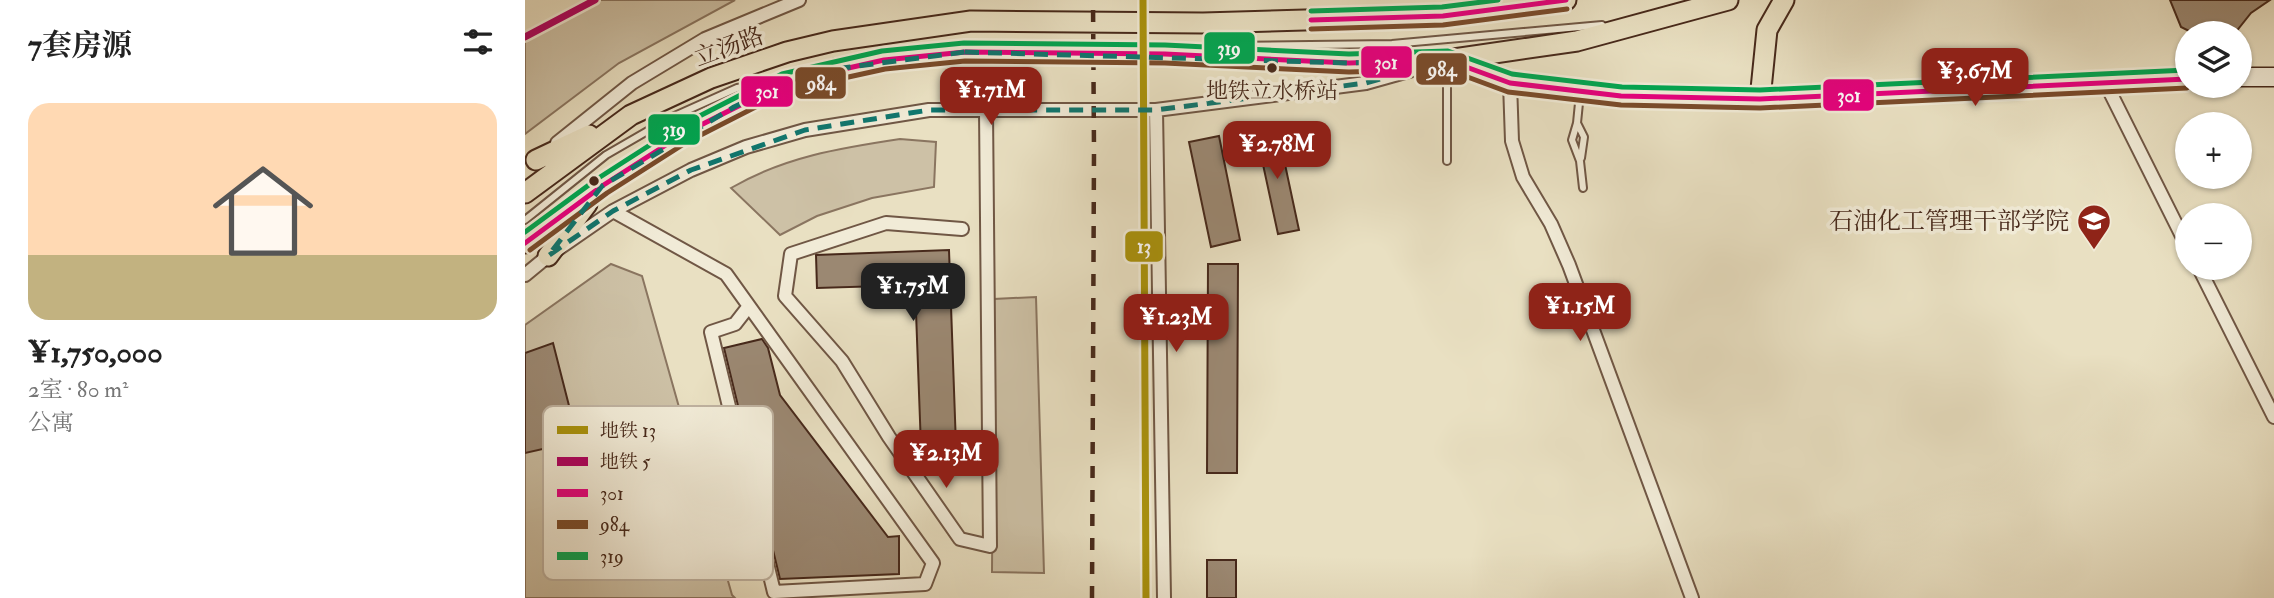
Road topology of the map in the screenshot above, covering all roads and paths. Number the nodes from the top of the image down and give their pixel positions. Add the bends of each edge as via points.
1 (799, 0) edge
2 (1566, 0) edge
3 (1728, 0) edge
4 (1784, 0) edge
5 (1640, 23) junction
6 (1165, 54) junction
7 (1447, 60) junction
8 (2274, 77) edge
9 (2252, 78) edge
10 (2175, 79) edge
11 (786, 82) junction
12 (2105, 82) junction
13 (1510, 83) junction
14 (1580, 91) junction
15 (1760, 99) junction
16 (986, 110) junction
17 (1156, 110) junction
18 (631, 115) junction
19 (1577, 123) junction
20 (1447, 161) dead end
21 (1580, 161) junction
22 (531, 164) edge
23 (602, 186) junction
24 (1583, 188) dead end
25 (525, 193) edge
26 (613, 211) junction
27 (525, 220) edge
28 (2175, 222) edge
29 (962, 229) dead end
30 (525, 243) edge
31 (548, 256) junction
32 (525, 275) edge
33 (2205, 280) edge
34 (749, 306) junction
35 (729, 406) edge
36 (2274, 417) edge
37 (771, 580) edge
38 (1164, 598) edge
39 (1692, 598) edge

1 - 22 street, 立汤路 via 705,39 642,77
2 - 18 main road, 立汤路 via 1443,16 1203,23 971,21 787,52 711,78
3 - 5 main road
4 - 15 main road via 1767,30
5 - 6 lane via 1392,44 1226,46
5 - 7 main road via 1577,41
6 - 7 main road via 1349,63
6 - 11 main road via 965,52 884,60
7 - 13 main road
7 - 17 street via 1366,83
7 - 20 lane
8 - 9 street
10 - 12 street
11 - 23 main road via 683,134
11 - 27 lane via 737,88 670,118 606,155
12 - 15 street
12 - 28 street
13 - 14 main road
13 - 39 street via 1512,141 1523,177 1569,265
14 - 15 main road
14 - 19 lane
16 - 17 street
16 - 26 street via 929,110 805,130 691,170
16 - 29 street via 990,545 960,539 842,361 785,296 791,254 886,223
17 - 38 street
18 - 22 main road
18 - 25 main road, 立汤路
19 - 21 lane via 1584,137
19 - 21 lane via 1572,140
21 - 24 lane
23 - 30 main road
23 - 31 main road
26 - 31 street
26 - 34 street via 726,274
31 - 32 street
33 - 36 street
34 - 35 street via 735,324 711,332
34 - 37 street via 933,563 925,584 774,592

